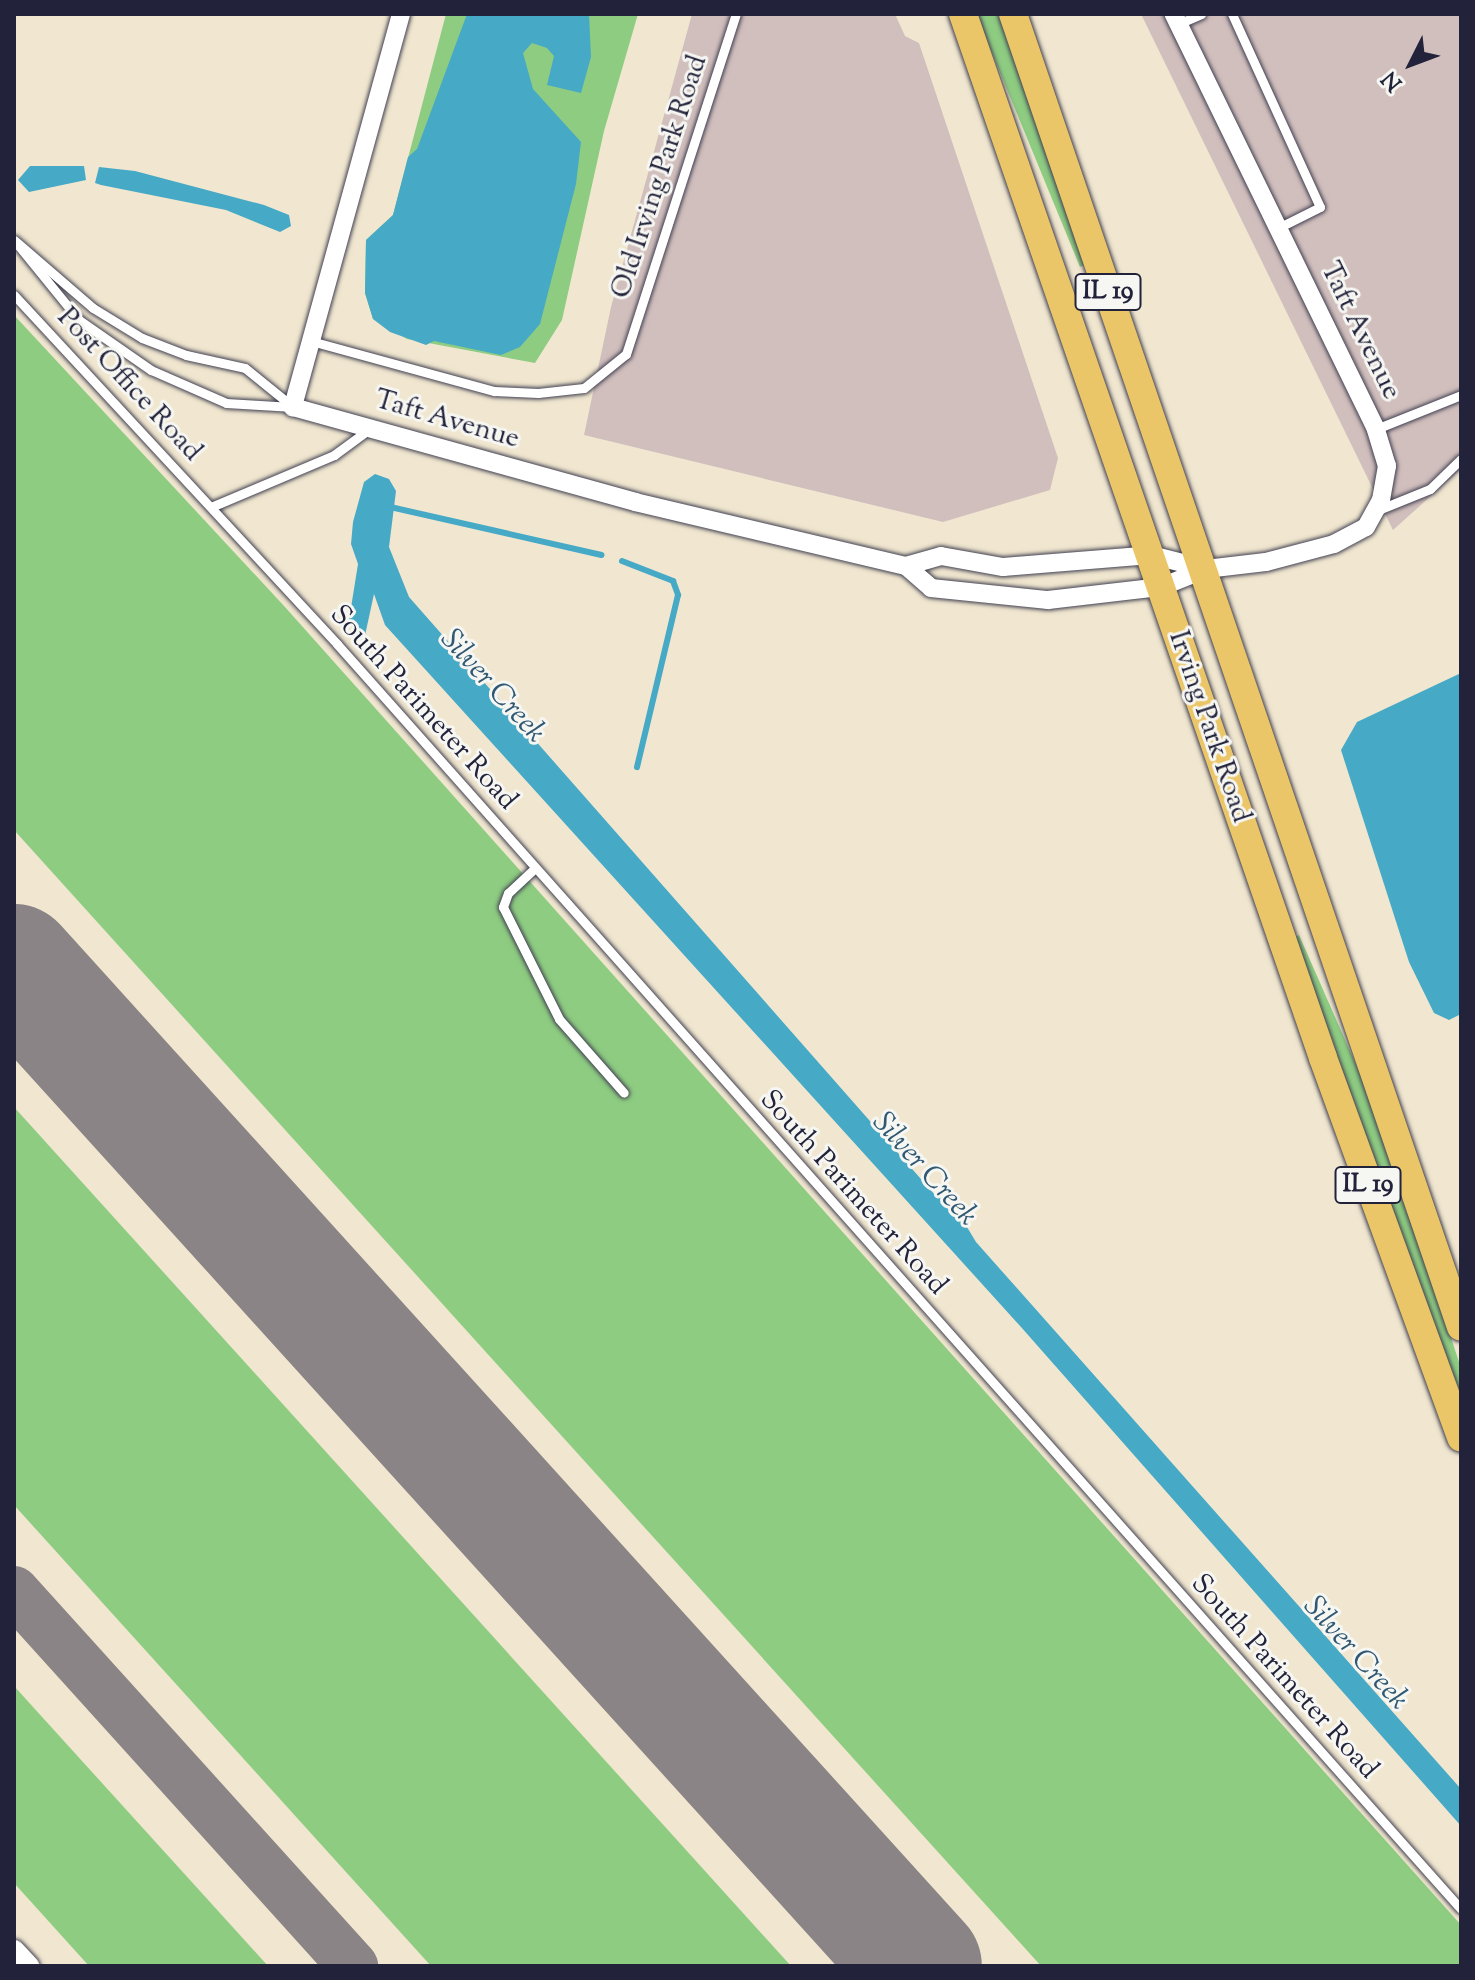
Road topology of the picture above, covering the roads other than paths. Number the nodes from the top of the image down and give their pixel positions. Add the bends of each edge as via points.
1 (401, 14) edge
2 (736, 14) edge
3 (963, 14) edge
4 (1013, 14) edge
5 (1201, 14) edge
6 (1232, 14) edge
7 (1176, 19) edge
8 (1278, 228) junction
9 (16, 243) edge
10 (14, 295) edge
11 (311, 341) junction
12 (1461, 395) edge
13 (293, 407) junction
14 (371, 428) junction
15 (1376, 429) junction
16 (1461, 459) edge
17 (211, 507) junction
18 (1375, 511) junction
19 (1151, 555) junction
20 (906, 566) junction
21 (1206, 569) junction
22 (1161, 587) junction
23 (535, 868) junction
24 (624, 1093) dead end
25 (1458, 1310) edge
26 (1461, 1438) edge
27 (1461, 1909) edge
28 (14, 1951) edge
29 (28, 1966) edge

1 - 11 street
2 - 11 lane, Old Irving Park Road via 626,354 584,388 538,393 479,387
3 - 19 main road, Irving Park Road / IL 19
4 - 21 main road, Irving Park Road / IL 19
5 - 7 lane
6 - 8 lane via 1320,207
7 - 8 street, Taft Avenue
8 - 15 street, Taft Avenue
9 - 13 lane, Taft Avenue via 93,308 142,338 245,368
9 - 13 lane via 79,320 151,370 226,403
10 - 17 lane, Post Office Road
11 - 13 street
12 - 15 lane
13 - 14 street, Taft Avenue
14 - 17 lane via 334,455
14 - 20 street, Taft Avenue via 635,502
15 - 18 street, Taft Avenue via 1387,466
16 - 18 lane via 1430,489
17 - 23 lane, South Parimeter Road
18 - 21 street, Taft Avenue via 1366,527 1334,544 1266,562
19 - 20 street, Taft Avenue via 1003,567 941,556
19 - 21 street, Taft Avenue
19 - 22 main road, Irving Park Road / IL 19
20 - 22 street, Taft Avenue via 931,588 999,599 1048,600
21 - 22 street, Taft Avenue
21 - 25 main road, Irving Park Road / IL 19
22 - 26 main road, Irving Park Road / IL 19
23 - 24 lane via 508,893 503,907 566,1031
23 - 27 lane, South Parimeter Road
28 - 29 street

